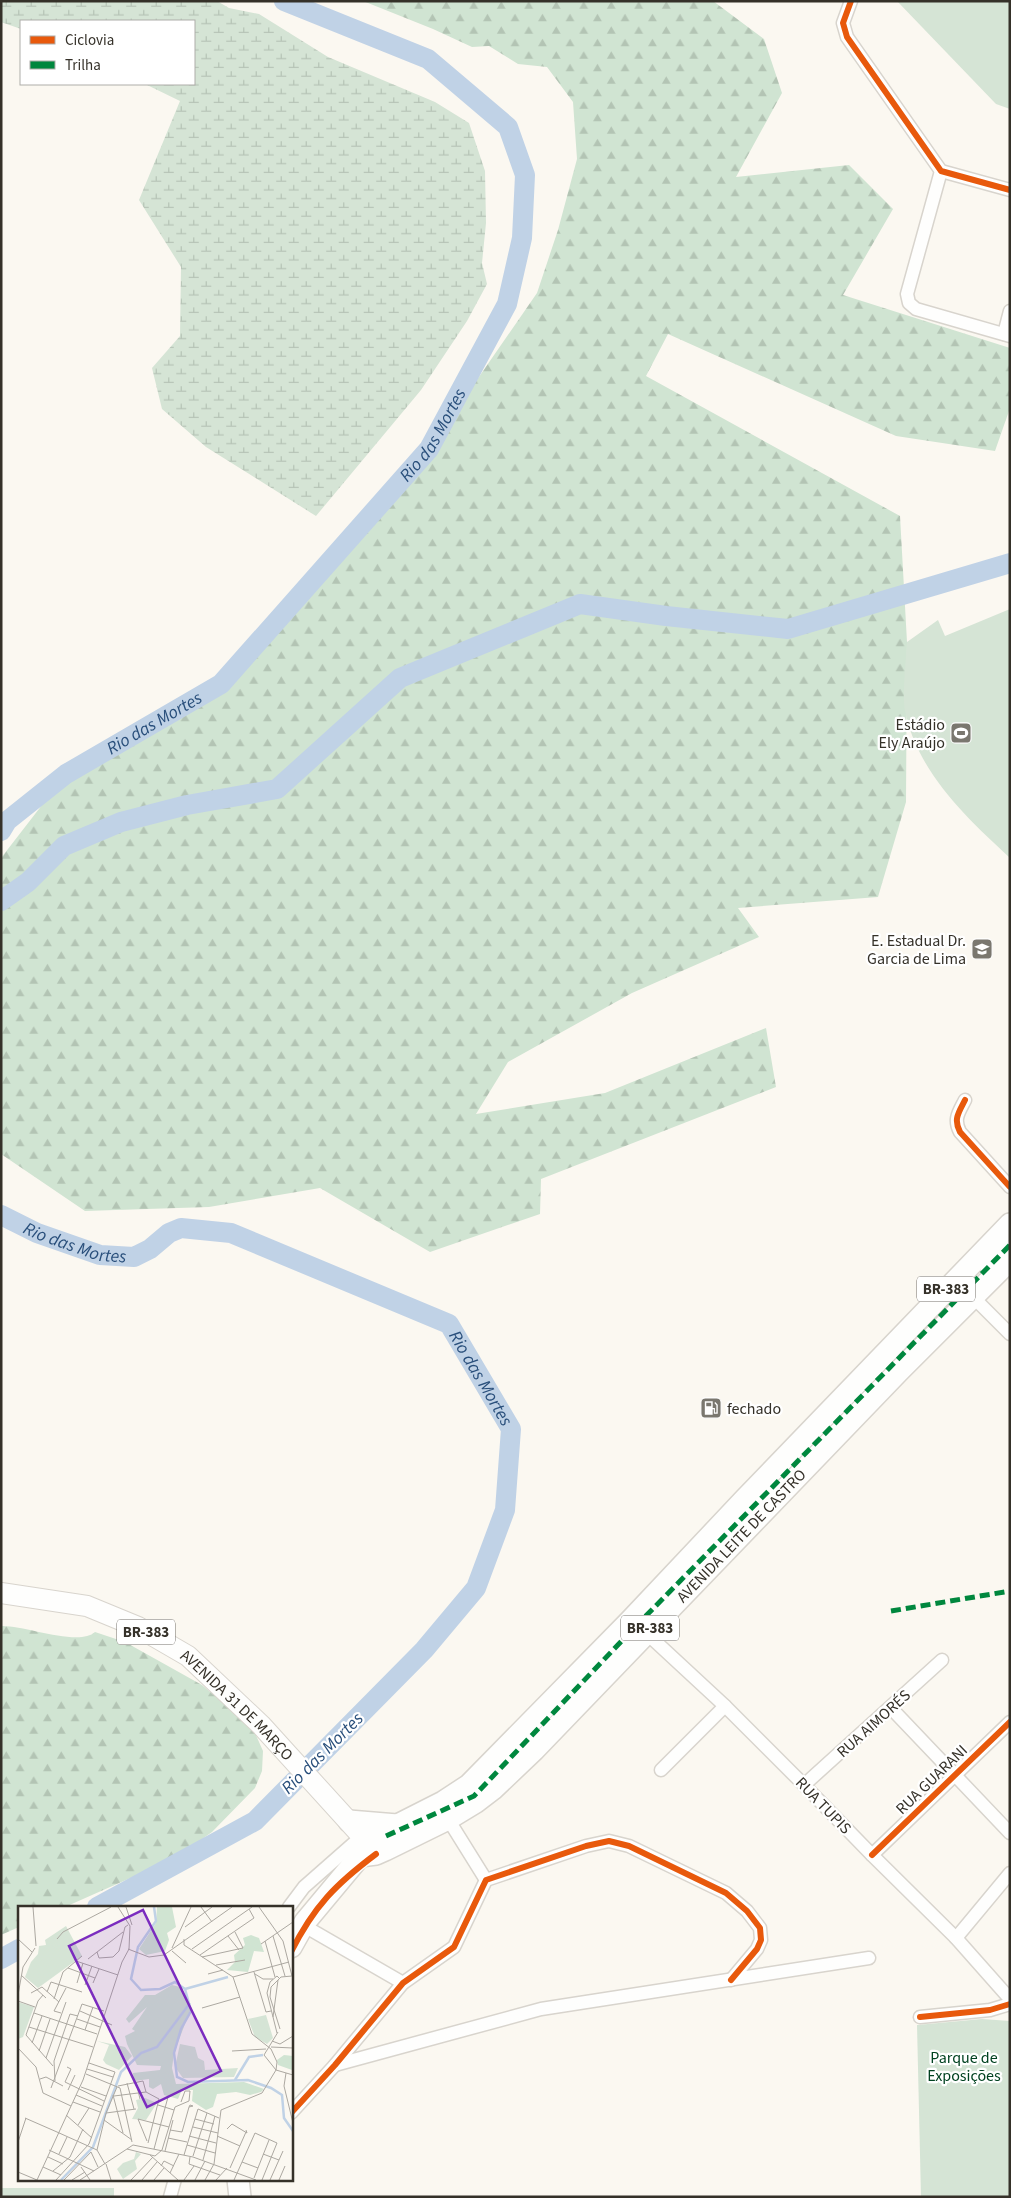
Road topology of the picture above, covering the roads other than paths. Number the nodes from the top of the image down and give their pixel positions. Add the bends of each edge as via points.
1 (851, 1) edge
2 (941, 171) junction
3 (1010, 190) edge
4 (1010, 311) edge
5 (1007, 335) edge
6 (965, 1100) dead end
7 (1010, 1187) edge
8 (1010, 1224) edge
9 (1010, 1245) edge
10 (1010, 1260) edge
11 (973, 1297) junction
12 (1010, 1334) edge
13 (3, 1593) edge
14 (637, 1627) junction
15 (942, 1660) dead end
16 (725, 1706) junction
17 (891, 1708) junction
18 (1010, 1722) edge
19 (661, 1770) dead end
20 (955, 1777) junction
21 (804, 1785) junction
22 (448, 1820) junction
23 (1010, 1833) edge
24 (367, 1835) junction
25 (872, 1855) junction
26 (1010, 1873) edge
27 (486, 1880) junction
28 (290, 1906) edge
29 (305, 1922) junction
30 (956, 1938) junction
31 (292, 1945) edge
32 (869, 1958) dead end
33 (730, 1980) junction
34 (403, 1983) junction
35 (1010, 1999) edge
36 (1010, 2004) edge
37 (920, 2017) dead end
38 (336, 2065) junction
39 (292, 2112) edge
40 (175, 2180) edge
41 (238, 2180) edge
42 (170, 2197) edge
43 (240, 2197) edge

1 - 2 street via 843,23 847,37
2 - 3 street
2 - 5 street via 907,294 909,303 916,309
4 - 5 street
6 - 7 street via 956,1117 960,1132
8 - 14 highway, AVENIDA LEITE DE CASTRO / BR-383 via 752,1491
9 - 14 street
10 - 11 highway, AVENIDA LEITE DE CASTRO / BR-383
11 - 12 street
11 - 14 highway, AVENIDA LEITE DE CASTRO / BR-383
13 - 24 main road, AVENIDA 31 DE MARÇO / BR-383 via 87,1606 138,1627 188,1656 261,1725
14 - 16 street, RUA TUPIS
14 - 22 highway, AVENIDA LEITE DE CASTRO / BR-383 via 514,1769 476,1802
14 - 24 highway, AVENIDA LEITE DE CASTRO / BR-383 via 469,1785 443,1802
15 - 17 street, RUA AIMORÉS
16 - 19 street
16 - 21 street, RUA TUPIS
17 - 20 street
17 - 21 street, RUA AIMORÉS
18 - 20 street, RUA GUARANI
20 - 23 street
20 - 25 street, RUA GUARANI
21 - 25 street, RUA TUPIS
22 - 24 highway, AVENIDA LEITE DE CASTRO / BR-383
22 - 27 street
24 - 28 street via 304,1888
24 - 29 highway, AVENIDA LEITE DE CASTRO
25 - 30 street, RUA TUPIS
26 - 30 street
27 - 33 street via 586,1846 609,1841 629,1846 726,1893 747,1911 760,1928 761,1940 757,1949
27 - 34 street via 454,1947
29 - 31 highway, AVENIDA LEITE DE CASTRO
29 - 34 street via 306,1927
30 - 35 street, RUA TUPIS
32 - 33 street
33 - 38 street via 541,2009
34 - 38 street
36 - 37 street via 990,2010
38 - 39 street
40 - 42 street
41 - 43 highway

